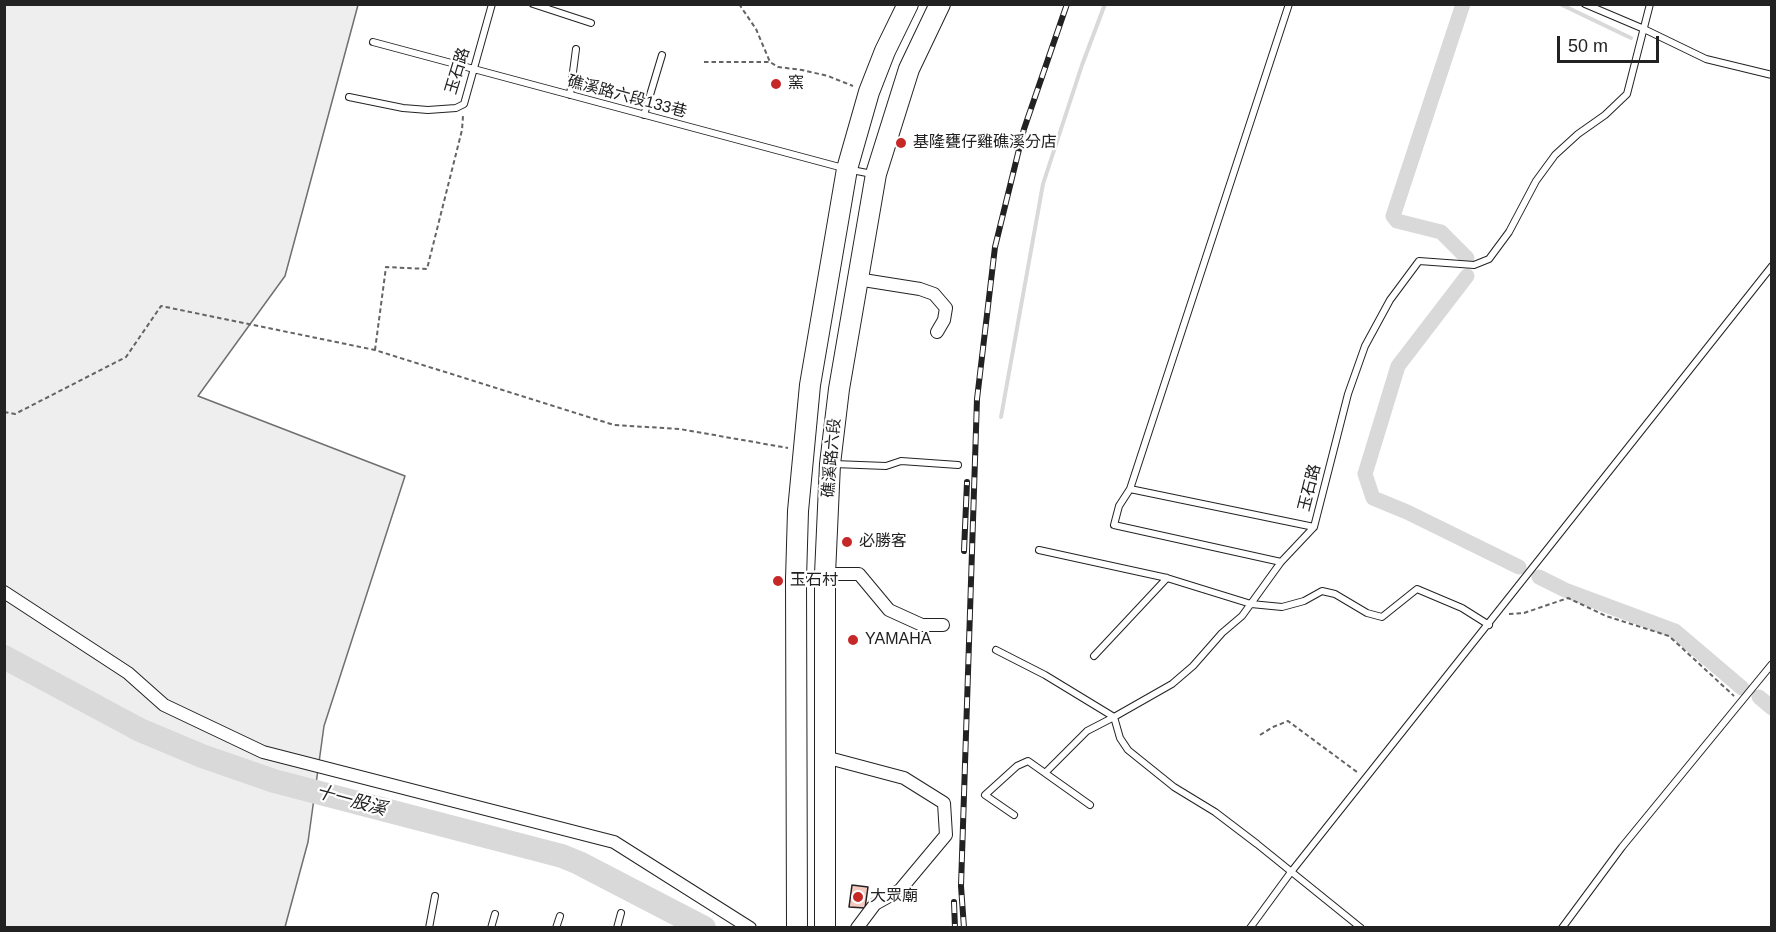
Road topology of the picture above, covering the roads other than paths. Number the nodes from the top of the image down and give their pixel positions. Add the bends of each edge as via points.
1 (492, 4) edge
2 (533, 4) edge
3 (908, 4) edge
4 (940, 4) edge
5 (1289, 4) edge
6 (1585, 4) edge
7 (1650, 4) edge
8 (591, 23) dead end
9 (1644, 29) junction
10 (373, 42) dead end
11 (576, 49) dead end
12 (662, 55) dead end
13 (472, 70) junction
14 (1772, 75) edge
15 (570, 96) junction
16 (349, 97) dead end
17 (644, 115) junction
18 (847, 169) junction
19 (876, 174) junction
20 (1772, 266) edge
21 (857, 279) junction
22 (937, 332) dead end
23 (830, 464) junction
24 (958, 465) dead end
25 (1130, 489) junction
26 (1314, 527) junction
27 (1040, 550) dead end
28 (1281, 562) junction
29 (825, 573) junction
30 (1167, 578) junction
31 (4, 592) edge
32 (1251, 604) junction
33 (943, 625) dead end
34 (1489, 625) junction
35 (996, 650) dead end
36 (1094, 656) dead end
37 (1772, 664) edge
38 (1114, 717) junction
39 (825, 757) junction
40 (1045, 773) junction
41 (1090, 805) dead end
42 (1014, 814) dead end
43 (1291, 872) junction
44 (435, 896) dead end
45 (621, 913) dead end
46 (495, 914) dead end
47 (560, 916) dead end
48 (429, 927) edge
49 (491, 927) edge
50 (556, 927) edge
51 (617, 927) edge
52 (750, 927) edge
53 (797, 927) edge
54 (825, 927) edge
55 (857, 927) edge
56 (1250, 927) edge
57 (1361, 927) edge
58 (1562, 927) edge

1 - 13 lane, 玉石路
2 - 8 lane
3 - 18 main road, 礁溪路六段 via 869,92
4 - 19 main road, 礁溪路六段 via 909,69
5 - 25 lane
6 - 9 lane
7 - 9 lane
9 - 14 lane via 1706,59
9 - 26 lane, 玉石路 via 1627,94 1555,155 1489,259 1474,265 1419,261 1390,300 1365,346 1348,394
10 - 13 lane, 礁溪路六段133巷
11 - 15 lane
12 - 17 lane
13 - 15 lane, 礁溪路六段133巷
13 - 16 lane, 玉石路 via 464,104 456,108 403,108
15 - 17 lane, 礁溪路六段133巷
17 - 18 lane, 礁溪路六段133巷
18 - 19 lane, 礁溪路六段133巷
18 - 53 main road, 礁溪路六段 via 802,450 795,655
19 - 21 main road, 礁溪路六段
20 - 34 lane
21 - 22 street via 934,294 946,308
21 - 23 main road, 礁溪路六段
23 - 24 lane via 886,466 901,461
23 - 29 main road, 礁溪路六段
25 - 26 lane
25 - 28 lane via 1119,506 1114,525
26 - 28 lane, 玉石路
27 - 30 lane
28 - 32 lane, 玉石路
29 - 33 street via 859,574 890,610 922,625
29 - 39 main road, 礁溪路六段
30 - 32 lane
30 - 36 lane
31 - 52 street via 128,673 164,705 263,752 614,843
32 - 34 lane via 1282,607 1322,591 1382,617 1417,589 1462,608
32 - 38 lane, 玉石路 via 1172,684
34 - 43 lane
35 - 38 lane
37 - 58 lane via 1622,847
38 - 40 lane, 玉石路 via 1087,731
38 - 43 lane via 1128,750
39 - 54 main road, 礁溪路六段
39 - 55 street via 904,778 944,803 945,835 900,890 875,904
40 - 41 lane
40 - 42 lane via 1028,761 1017,766 986,795
43 - 56 lane
43 - 57 lane
44 - 48 lane
45 - 51 lane
46 - 49 lane
47 - 50 lane

